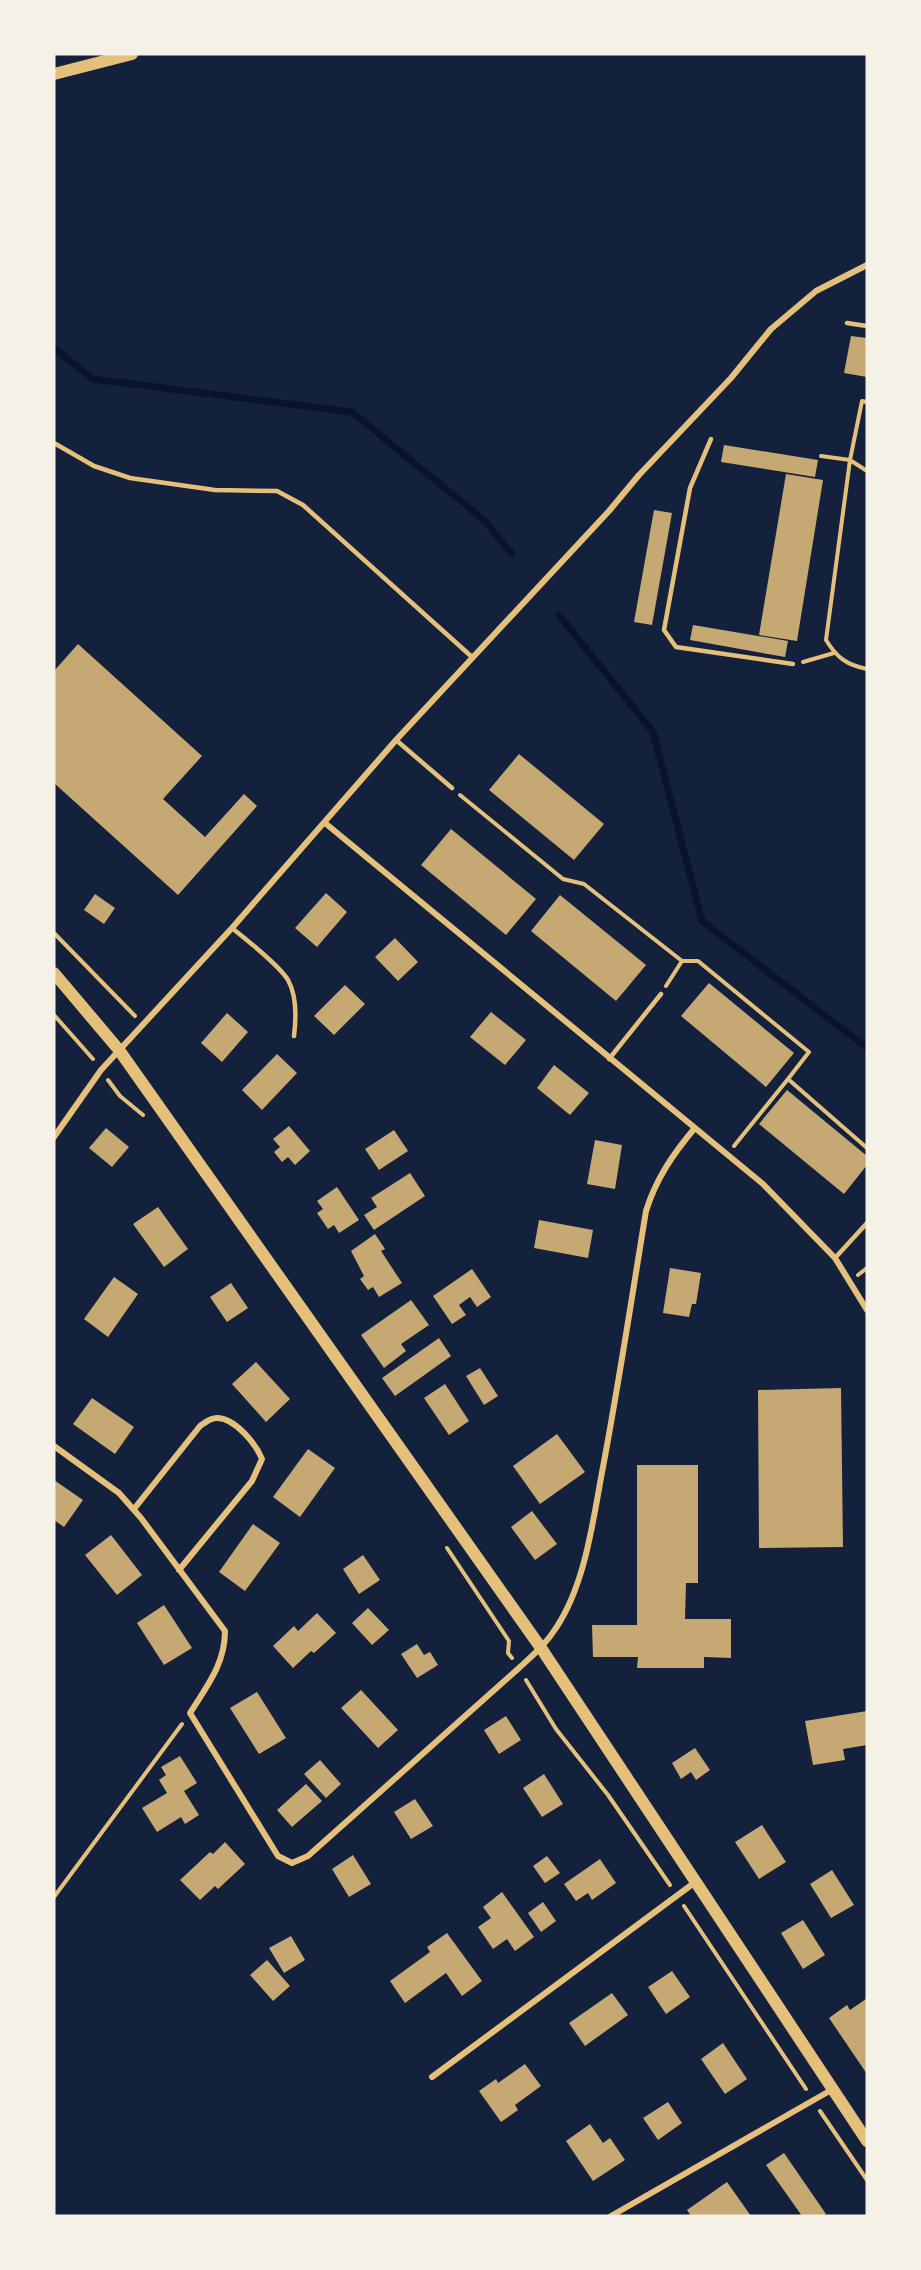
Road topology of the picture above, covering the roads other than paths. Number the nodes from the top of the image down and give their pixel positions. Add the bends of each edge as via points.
1 (132, 54) edge
2 (112, 56) edge
3 (54, 74) edge
4 (867, 265) edge
5 (847, 323) dead end
6 (867, 326) edge
7 (711, 439) dead end
8 (54, 443) edge
9 (472, 657) junction
10 (793, 664) road end
11 (396, 740) junction
12 (452, 788) road end
13 (325, 823) junction
14 (232, 928) junction
15 (54, 973) edge
16 (661, 994) road end
17 (294, 1036) dead end
18 (119, 1050) junction
19 (609, 1059) junction
20 (694, 1129) junction
21 (54, 1137) edge
22 (867, 1222) edge
23 (836, 1258) junction
24 (867, 1310) edge
25 (54, 1446) edge
26 (134, 1509) junction
27 (179, 1570) junction
28 (541, 1648) junction
29 (694, 1883) junction
30 (432, 2077) dead end
31 (833, 2089) junction
32 (867, 2141) edge
33 (611, 2216) edge

1 - 2 main road
2 - 3 main road
4 - 9 street via 816,291 771,329
5 - 6 lane
7 - 10 lane via 690,489 664,630 676,647
8 - 9 lane via 94,466 129,478 215,490 278,491 303,505
9 - 11 street
11 - 12 lane
11 - 13 street
13 - 14 street
13 - 19 street
14 - 17 lane via 288,981 297,1015
14 - 18 street
15 - 18 main road
16 - 19 lane
18 - 21 street
18 - 28 main road
19 - 20 street
20 - 23 street via 763,1184
20 - 28 street via 661,1174 646,1210 585,1557 569,1604
22 - 23 lane
23 - 24 street
25 - 26 street via 119,1493
26 - 27 street
26 - 27 street via 208,1420 226,1420 258,1449 262,1459 252,1481
27 - 28 street via 225,1631 220,1664 190,1713 278,1856 292,1863 308,1856
28 - 29 main road
29 - 30 street
29 - 31 main road
31 - 32 main road
31 - 33 street

